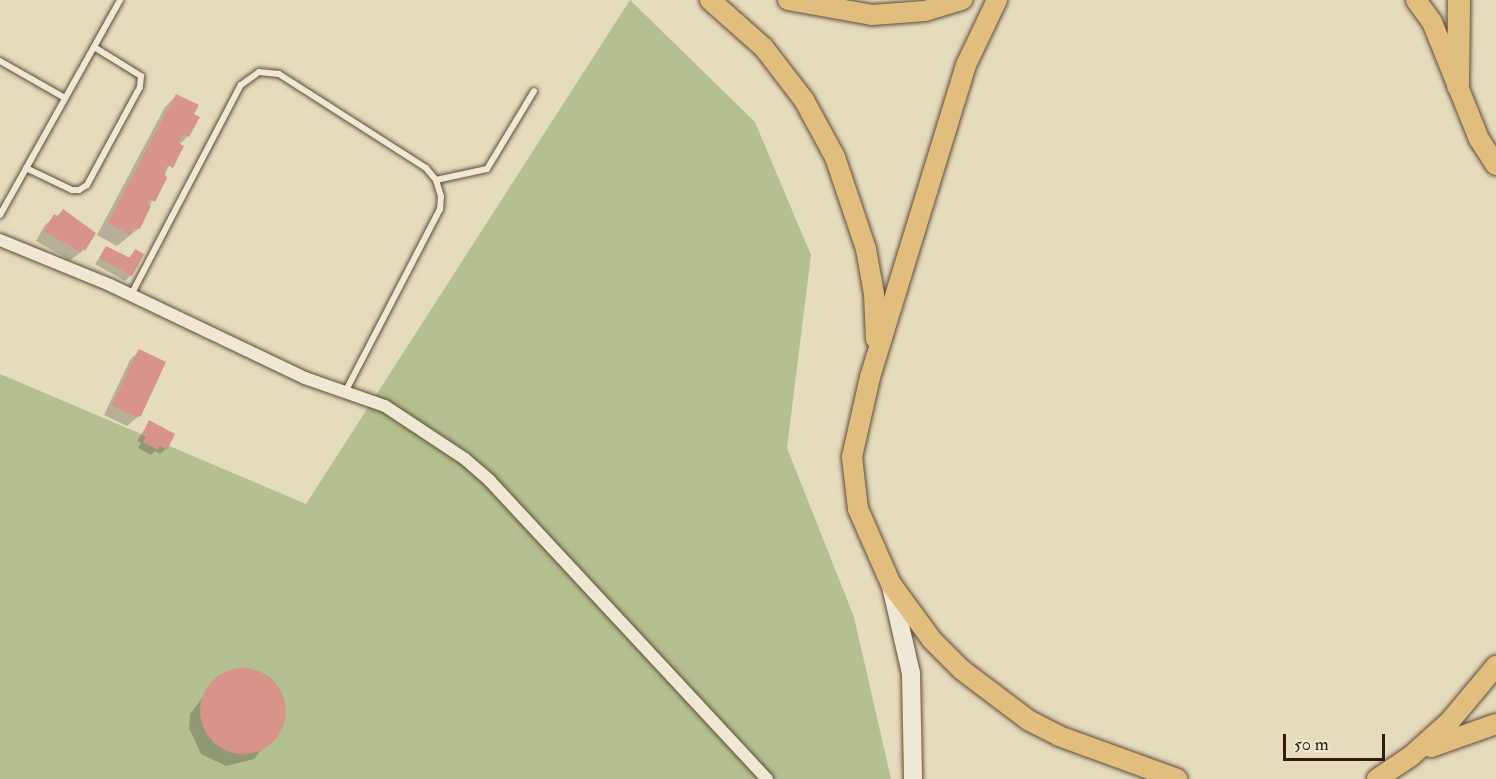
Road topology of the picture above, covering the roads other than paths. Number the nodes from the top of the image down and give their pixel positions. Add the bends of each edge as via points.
1 (120, 0) edge
2 (710, 0) edge
3 (788, 0) edge
4 (962, 0) edge
5 (997, 0) edge
6 (1416, 0) edge
7 (1459, 0) edge
8 (94, 46) junction
9 (0, 61) edge
10 (1458, 86) junction
11 (534, 91) dead end
12 (65, 98) junction
13 (1496, 165) edge
14 (26, 168) junction
15 (436, 180) junction
16 (3, 202) edge
17 (0, 215) edge
18 (0, 240) edge
19 (131, 295) junction
20 (870, 377) junction
21 (345, 392) junction
22 (891, 584) junction
23 (1496, 666) edge
24 (1496, 724) edge
25 (1410, 757) junction
26 (767, 779) edge
27 (913, 779) edge
28 (1177, 779) edge
29 (1377, 779) edge

1 - 8 lane
2 - 20 main road via 764,48 804,100 835,157 853,203 874,294 877,330
3 - 4 main road via 845,13 891,15 925,11
5 - 20 main road via 966,65
6 - 10 main road via 1431,22
7 - 10 highway
8 - 12 lane
8 - 14 lane via 141,76 140,87 87,185 72,190
9 - 12 lane
10 - 13 main road via 1479,139
11 - 15 lane via 487,169
12 - 14 lane
14 - 16 lane
15 - 19 lane via 426,168 279,74 259,72 241,86
15 - 21 lane via 440,209
16 - 17 lane
18 - 19 street
19 - 21 street via 305,378
20 - 22 main road via 857,431 853,482 871,545
21 - 26 street via 385,406 465,459 490,481
22 - 27 street via 911,673
22 - 28 main road via 932,640 962,670 1028,720 1100,753
23 - 25 main road via 1457,713
24 - 25 main road via 1451,737
25 - 29 main road

